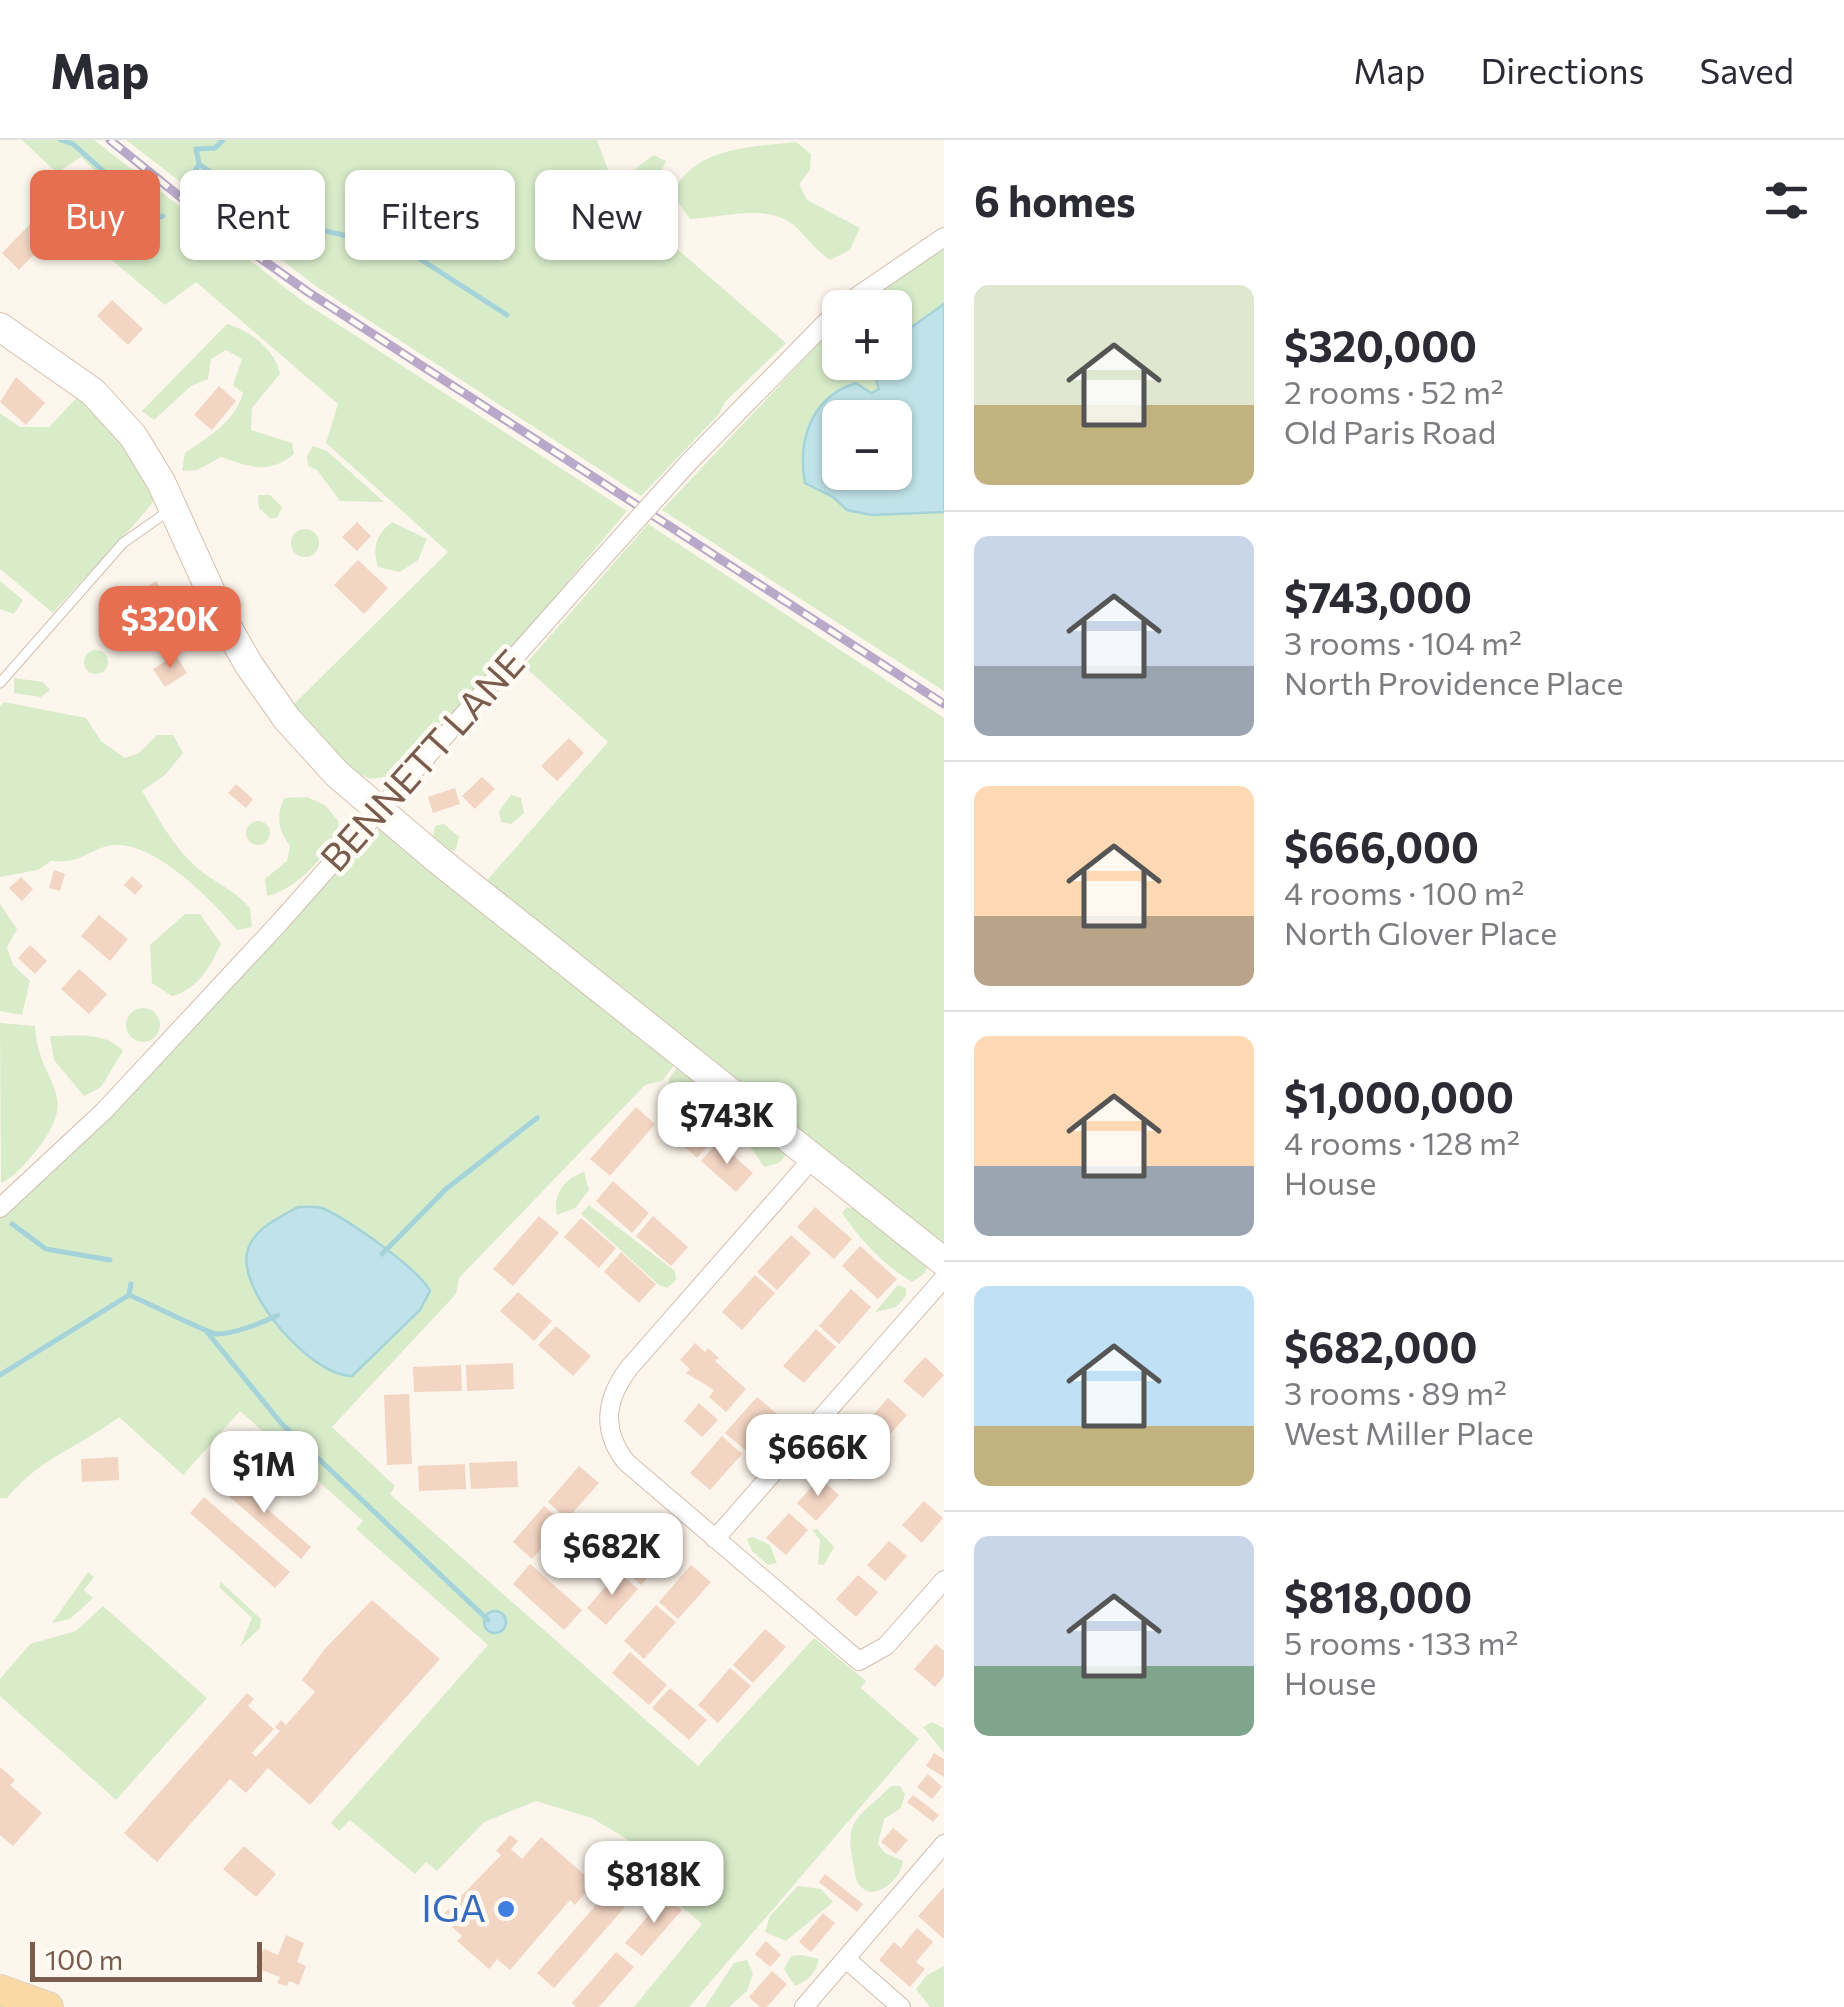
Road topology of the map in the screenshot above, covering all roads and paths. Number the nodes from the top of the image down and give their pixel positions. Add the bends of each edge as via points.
1 (944, 236) edge
2 (866, 290) edge
3 (822, 326) edge
4 (0, 327) edge
5 (172, 508) junction
6 (0, 683) edge
7 (378, 811) junction
8 (813, 1158) junction
9 (0, 1208) edge
10 (944, 1262) edge
11 (944, 1278) edge
12 (715, 1540) junction
13 (944, 1580) edge
14 (944, 1844) edge
15 (846, 1959) junction
16 (0, 1990) edge
17 (48, 2007) edge
18 (804, 2007) edge
19 (902, 2007) edge

1 - 2 street, BENNETT LANE
3 - 7 street, BENNETT LANE, bridge via 689,462
4 - 5 main road via 113,412
5 - 6 lane via 123,543
5 - 7 main road via 259,679 309,745
7 - 8 main road
7 - 9 street, BENNETT LANE via 104,1111
8 - 10 main road
8 - 12 street via 612,1394 614,1447
11 - 12 street
12 - 13 street via 859,1661 871,1658
14 - 15 street
15 - 18 street
15 - 19 street
16 - 17 main road

